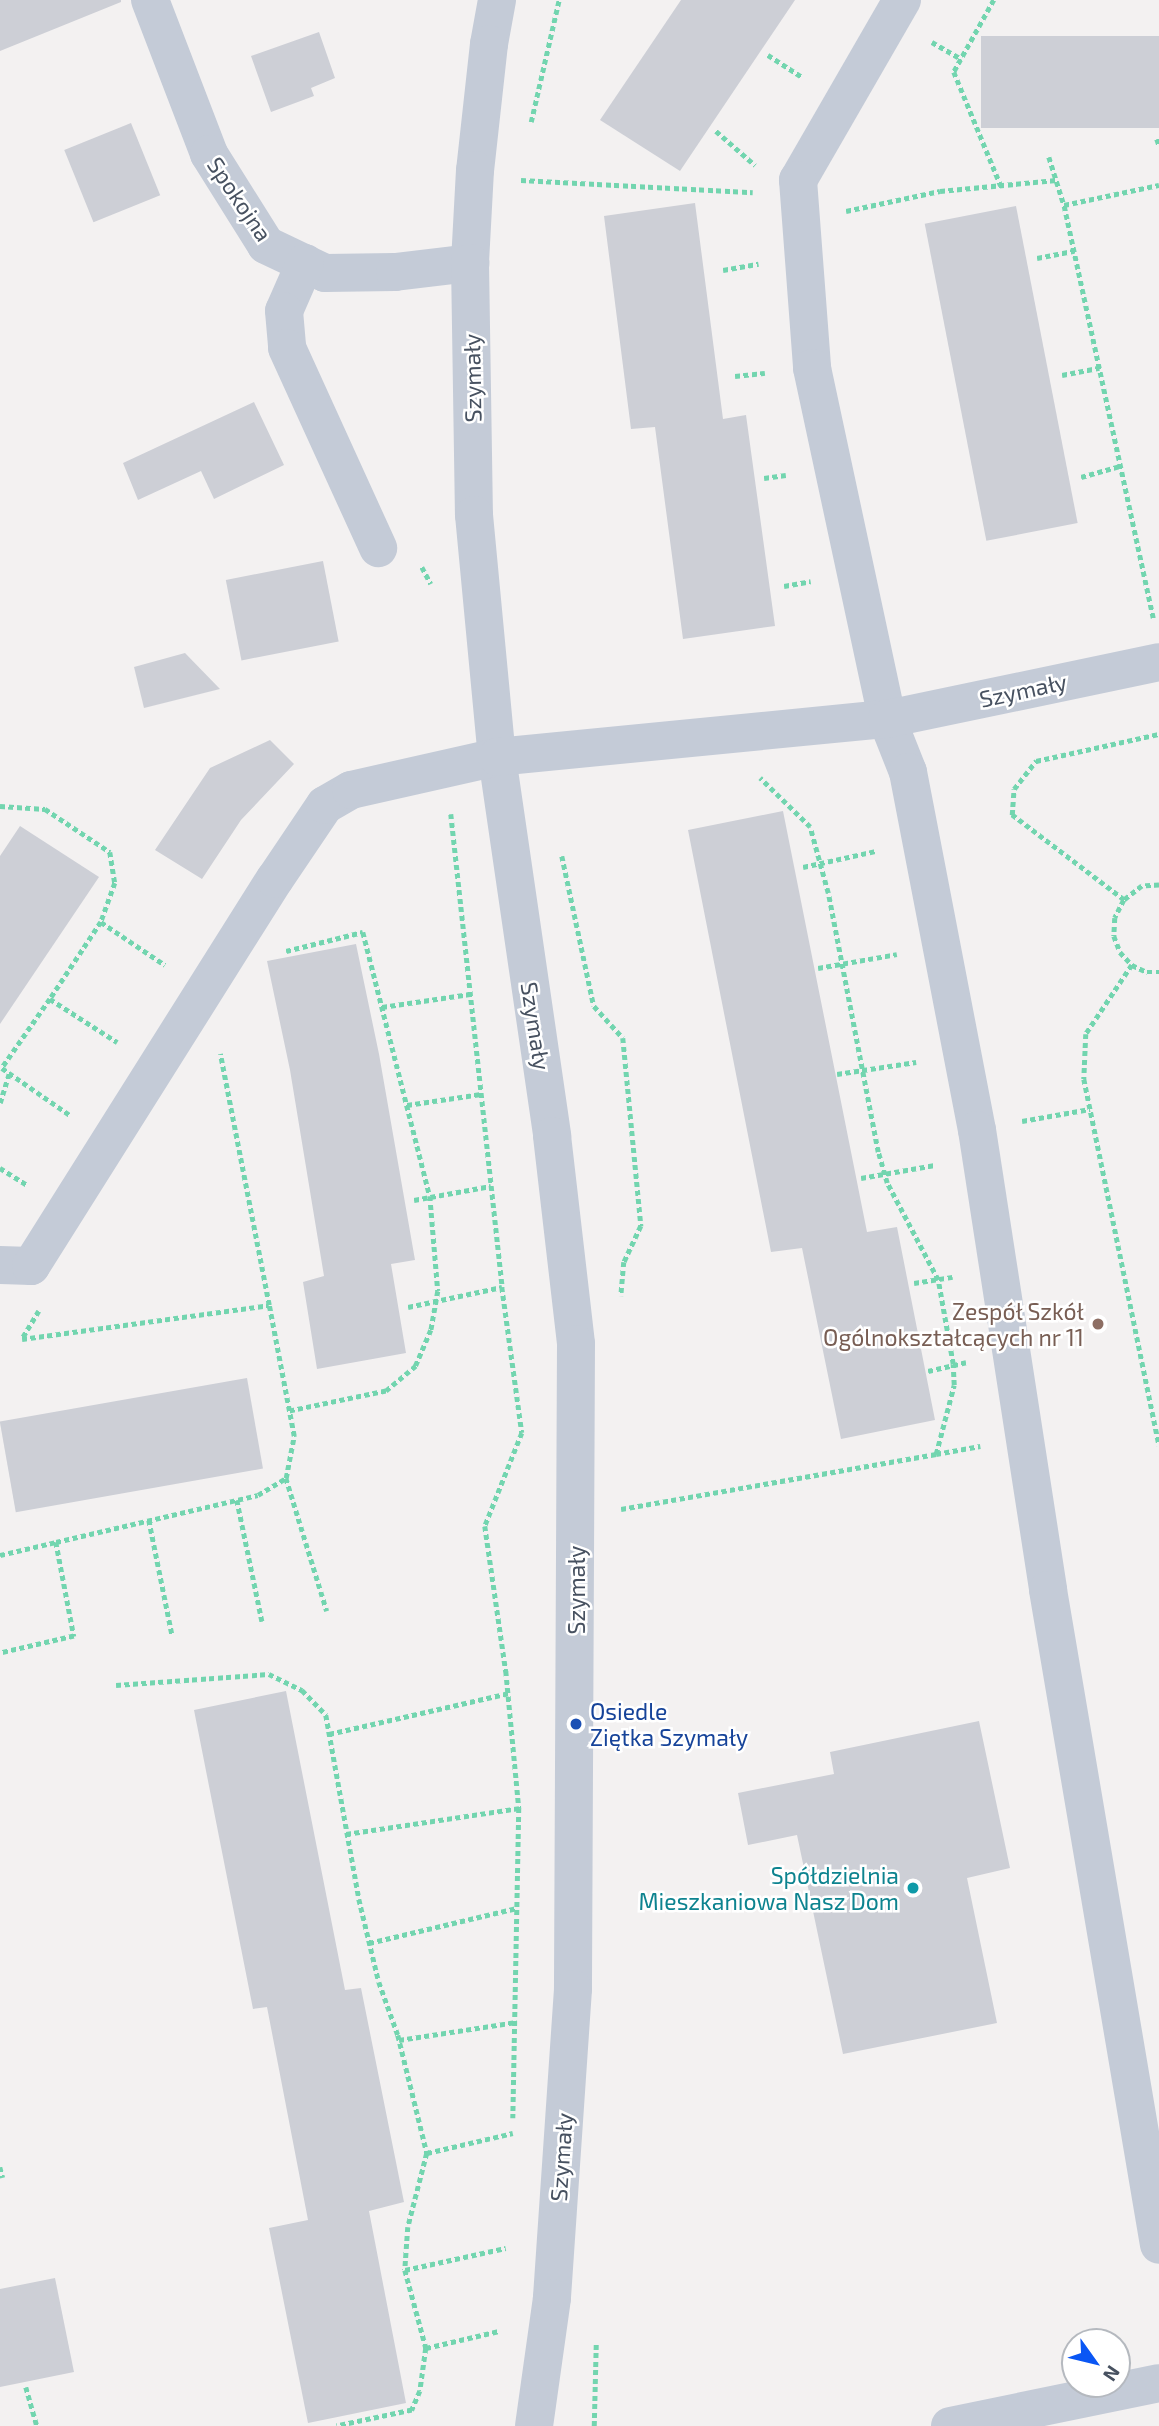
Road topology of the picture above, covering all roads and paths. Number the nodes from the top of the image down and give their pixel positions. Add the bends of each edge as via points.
1 (150, 0) edge
2 (498, 0) edge
3 (902, 0) edge
4 (994, 0) edge
5 (1157, 139) edge
6 (1159, 145) edge
7 (1049, 157) dead end
8 (518, 180) dead end
9 (1056, 180) junction
10 (1159, 185) edge
11 (1001, 186) junction
12 (761, 192) dead end
13 (1064, 205) junction
14 (801, 221) junction
15 (1074, 251) junction
16 (1037, 258) dead end
17 (771, 262) dead end
18 (470, 263) junction
19 (305, 264) junction
20 (723, 270) dead end
21 (1099, 368) junction
22 (1062, 375) dead end
23 (1120, 466) junction
24 (1081, 477) dead end
25 (378, 548) dead end
26 (418, 560) dead end
27 (435, 594) dead end
28 (1153, 620) dead end
29 (1159, 662) edge
30 (887, 719) junction
31 (738, 733) junction
32 (1159, 734) edge
33 (497, 757) junction
34 (0, 806) edge
35 (441, 809) dead end
36 (921, 841) junction
37 (820, 863) junction
38 (803, 867) dead end
39 (1159, 885) edge
40 (1124, 900) junction
41 (101, 922) junction
42 (942, 946) junction
43 (275, 953) dead end
44 (841, 964) junction
45 (1132, 965) junction
46 (818, 968) dead end
47 (175, 971) dead end
48 (1159, 972) edge
49 (470, 994) junction
50 (50, 999) junction
51 (382, 1007) junction
52 (219, 1045) dead end
53 (126, 1048) dead end
54 (962, 1056) junction
55 (862, 1068) junction
56 (9, 1073) junction
57 (837, 1074) dead end
58 (481, 1094) junction
59 (0, 1103) edge
60 (407, 1105) junction
61 (1090, 1109) junction
62 (81, 1122) dead end
63 (1013, 1122) dead end
64 (981, 1158) junction
65 (0, 1168) edge
66 (885, 1174) junction
67 (861, 1178) dead end
68 (491, 1186) junction
69 (36, 1191) dead end
70 (430, 1196) junction
71 (414, 1200) dead end
72 (0, 1265) edge
73 (502, 1287) junction
74 (436, 1301) junction
75 (44, 1304) dead end
76 (269, 1305) junction
77 (408, 1307) dead end
78 (289, 1410) junction
79 (1159, 1445) edge
80 (286, 1478) junction
81 (237, 1500) junction
82 (609, 1511) dead end
83 (149, 1520) junction
84 (56, 1542) junction
85 (0, 1555) edge
86 (327, 1611) dead end
87 (262, 1620) dead end
88 (172, 1634) dead end
89 (0, 1653) edge
90 (116, 1685) dead end
91 (509, 1693) junction
92 (329, 1734) junction
93 (519, 1808) junction
94 (346, 1834) junction
95 (517, 1908) junction
96 (369, 1943) junction
97 (517, 2022) junction
98 (399, 2040) junction
99 (513, 2133) junction
100 (512, 2145) dead end
101 (427, 2152) junction
102 (0, 2167) edge
103 (3, 2178) dead end
104 (507, 2235) dead end
105 (1159, 2245) edge
106 (506, 2248) junction
107 (505, 2260) dead end
108 (405, 2270) junction
109 (501, 2318) dead end
110 (500, 2330) junction
111 (596, 2340) dead end
112 (499, 2344) dead end
113 (426, 2348) junction
114 (1159, 2383) edge
115 (26, 2387) dead end
116 (37, 2426) edge
117 (337, 2426) edge
118 (534, 2426) edge
119 (594, 2426) edge
120 (950, 2426) edge

1 - 19 street, Spokojna via 209,154 266,245
2 - 18 street, Szymały via 479,132
3 - 14 street via 799,180
4 - 11 path via 954,72
5 - 6 path
7 - 9 path
8 - 12 path
9 - 11 path
9 - 13 path
10 - 13 path
11 - 14 path via 940,191
13 - 15 path
14 - 30 street via 812,368
15 - 16 path
15 - 21 path
17 - 20 path
18 - 19 street, Spokojna via 395,272 325,273
18 - 33 street, Szymały via 474,515
19 - 25 street via 284,311 287,348
21 - 22 path
21 - 23 path
23 - 24 path
23 - 28 path
26 - 27 path
29 - 30 street, Szymały
30 - 31 street, Szymały
30 - 36 street via 908,772
31 - 33 street, Szymały
31 - 37 path via 742,762 810,827
32 - 40 path via 1036,761 1014,789 1013,816
33 - 72 street, Szymały via 351,790 325,805 31,1266
33 - 118 street, Szymały via 552,1136 576,1343 573,1989 552,2298
34 - 41 path via 45,809 110,852 115,883
35 - 49 path via 451,813 456,844
36 - 37 path
36 - 42 street
37 - 38 path
37 - 44 path
39 - 40 path via 1142,886
40 - 45 path via 1115,918 1114,936
41 - 47 path
41 - 50 path
42 - 44 path
42 - 54 street
43 - 51 path via 363,932
44 - 46 path
44 - 55 path
45 - 48 path
45 - 61 path via 1086,1034 1084,1079
49 - 51 path
49 - 58 path
50 - 53 path
50 - 56 path via 2,1068
51 - 60 path
52 - 76 path
54 - 55 path
54 - 64 street
55 - 57 path
55 - 66 path
56 - 59 path
56 - 62 path
58 - 60 path
58 - 68 path
60 - 70 path
61 - 63 path
61 - 79 path
64 - 66 path
64 - 105 street via 1046,1577
65 - 69 path
66 - 67 path
66 - 82 path via 938,1280 954,1385 936,1454
68 - 70 path
68 - 73 path
70 - 71 path
70 - 74 path
73 - 74 path
73 - 91 path via 522,1433 485,1526
74 - 77 path
74 - 78 path via 431,1330 416,1366 386,1391
75 - 76 path via 22,1339
76 - 78 path
78 - 80 path via 293,1436
80 - 81 path via 258,1495
80 - 86 path
81 - 83 path
81 - 87 path
83 - 84 path
83 - 88 path
84 - 85 path
84 - 89 path via 74,1636
90 - 92 path via 270,1674 302,1689 326,1715
91 - 92 path
91 - 93 path
92 - 94 path
93 - 94 path
93 - 95 path
94 - 96 path
95 - 96 path
95 - 97 path
96 - 98 path
97 - 98 path
97 - 99 path
98 - 101 path
99 - 100 path
99 - 101 path
101 - 108 path via 408,2227
102 - 103 path
104 - 106 path
106 - 107 path
106 - 108 path
108 - 113 path
109 - 110 path
110 - 112 path
110 - 113 path
111 - 119 path
113 - 117 path via 420,2391 412,2410
114 - 120 street
115 - 116 path

